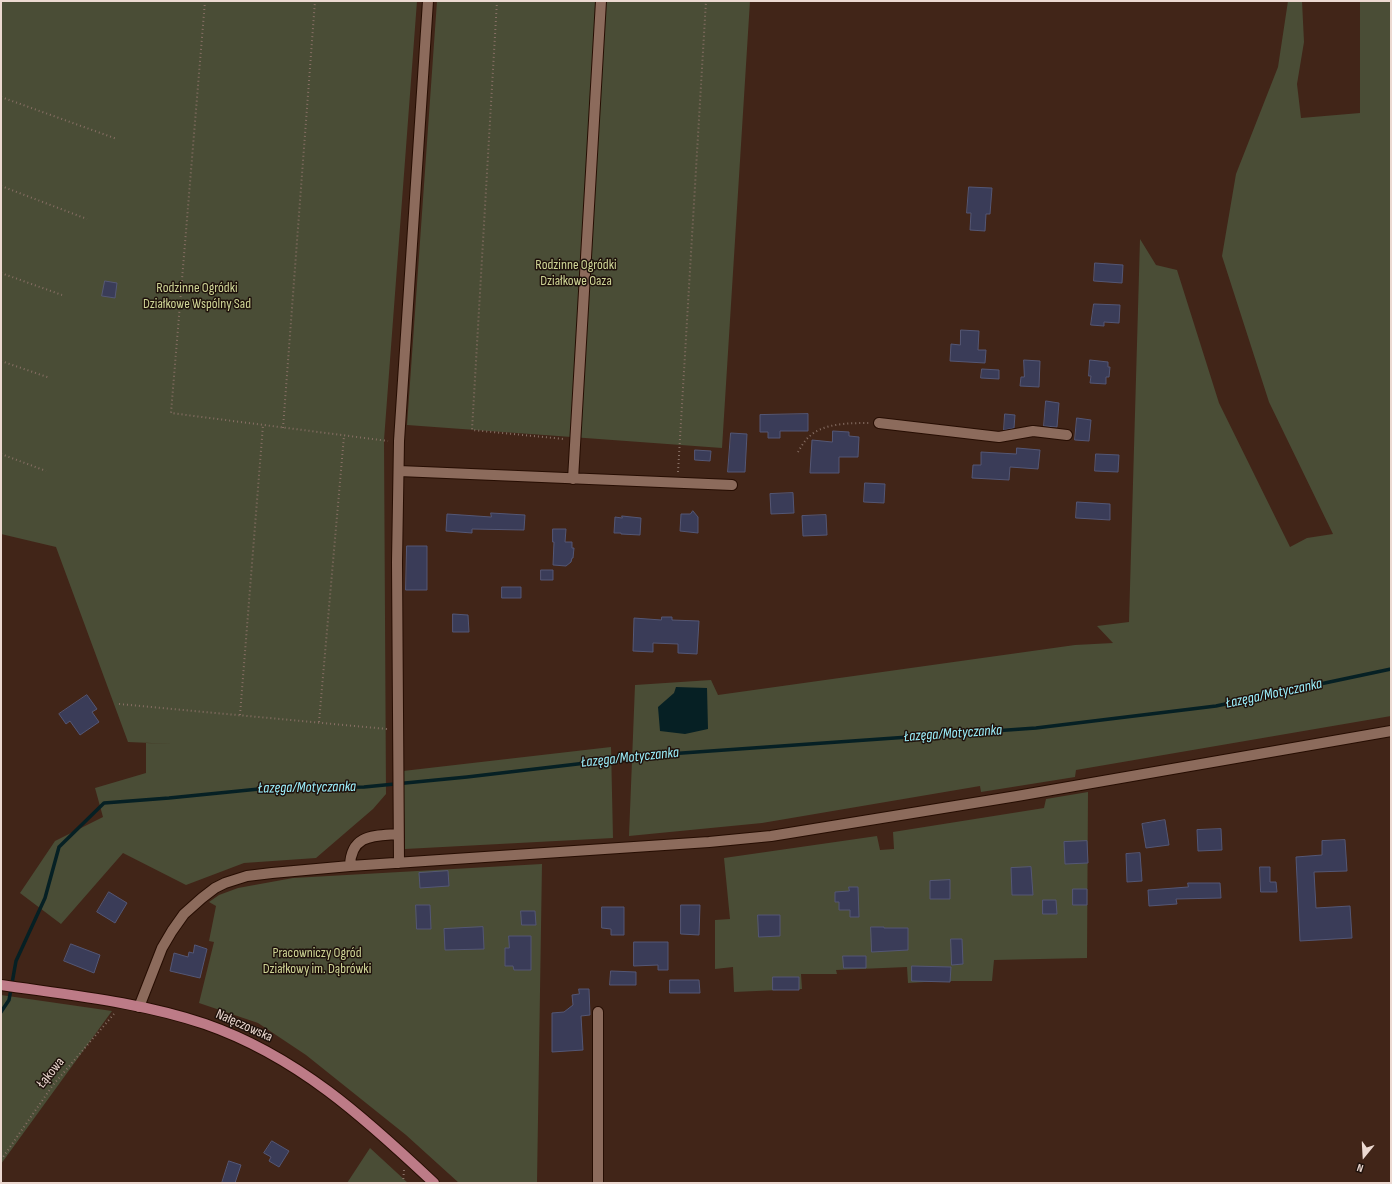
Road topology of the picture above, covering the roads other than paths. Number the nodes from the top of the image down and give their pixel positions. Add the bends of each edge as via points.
1 (428, 1) edge
2 (601, 1) edge
3 (879, 423) road end
4 (1067, 436) dead end
5 (399, 471) junction
6 (573, 478) junction
7 (732, 485) dead end
8 (1391, 731) edge
9 (398, 834) junction
10 (399, 863) junction
11 (350, 866) junction
12 (1, 985) edge
13 (139, 1007) junction
14 (598, 1012) dead end
15 (434, 1183) edge
16 (598, 1183) edge

1 - 5 street
2 - 6 street
3 - 4 street via 1000,437 1033,431
5 - 6 street
5 - 9 street
6 - 7 street
8 - 10 street via 1009,798 771,836
9 - 10 street
9 - 11 street via 373,836 360,841 350,856
10 - 11 street
11 - 13 street via 247,876 215,888 188,910 169,935
12 - 13 main road, Nałęczowska
13 - 15 main road, Nałęczowska via 215,1028 253,1044 291,1065 347,1104
14 - 16 street

